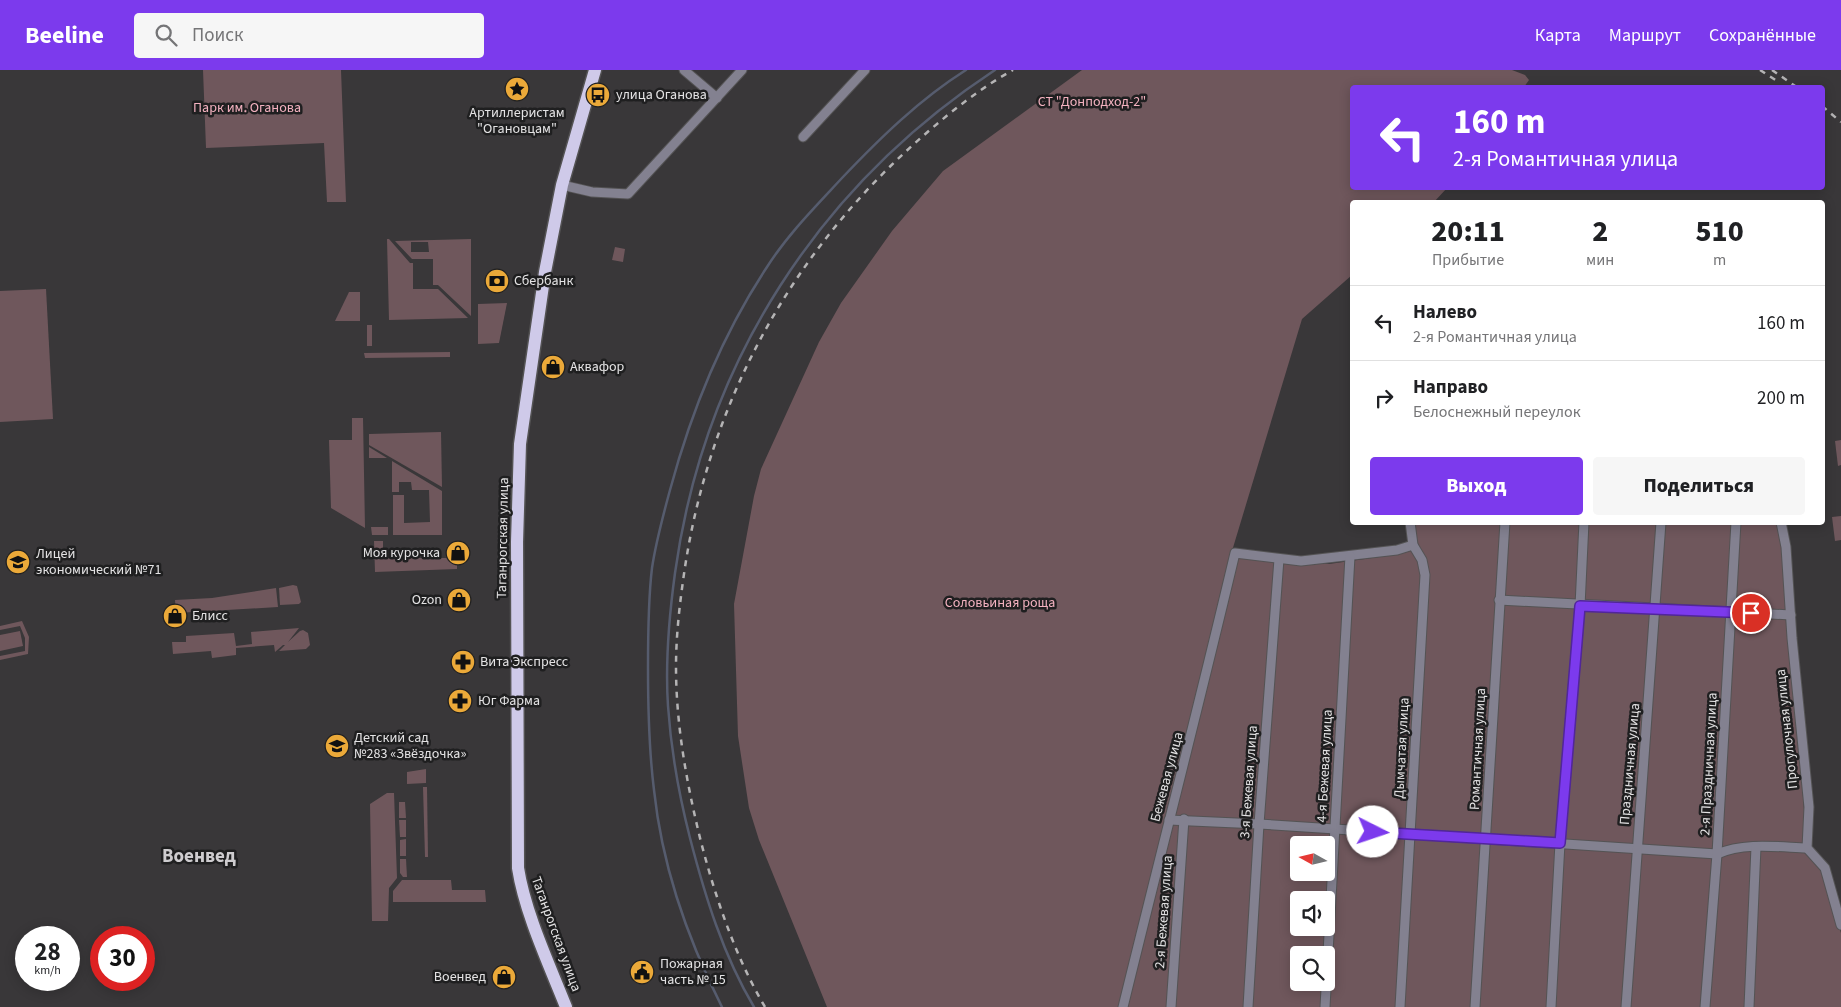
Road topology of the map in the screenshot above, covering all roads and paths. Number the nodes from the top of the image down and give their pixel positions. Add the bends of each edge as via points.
1 (587, 70) edge
2 (596, 70) edge
3 (684, 70) edge
4 (742, 70) edge
5 (865, 70) edge
6 (717, 98) junction
7 (803, 137) dead end
8 (558, 184) junction
9 (1411, 525) edge
10 (1505, 525) edge
11 (1584, 525) edge
12 (1660, 525) edge
13 (1736, 525) edge
14 (1782, 525) edge
15 (1414, 545) junction
16 (1350, 556) junction
17 (1279, 559) junction
18 (513, 568) junction
19 (1499, 600) junction
20 (1580, 606) junction
21 (1656, 609) junction
22 (1731, 612) junction
23 (1790, 615) junction
24 (1169, 820) junction
25 (1184, 820) junction
26 (1259, 824) junction
27 (1335, 830) junction
28 (1411, 835) junction
29 (1487, 838) junction
30 (1560, 843) junction
31 (1756, 846) junction
32 (1637, 848) junction
33 (1808, 848) junction
34 (1718, 854) junction
35 (1841, 925) edge
36 (557, 1007) edge
37 (566, 1007) edge
38 (1124, 1007) edge
39 (1171, 1007) edge
40 (1248, 1007) edge
41 (1325, 1007) edge
42 (1400, 1007) edge
43 (1476, 1007) edge
44 (1551, 1007) edge
45 (1626, 1007) edge
46 (1705, 1007) edge
47 (1749, 1007) edge

1 - 8 main road, Таганрогская улица via 566,134
2 - 8 main road, Таганрогская улица
3 - 6 street
4 - 6 street
5 - 7 street
6 - 8 street via 628,194 592,192
8 - 18 main road, Таганрогская улица via 520,444
9 - 15 street, Дымчатая улица
10 - 19 street, Романтичная улица
11 - 20 street
12 - 21 street, Праздничная улица
13 - 22 street, 2-я Праздничная улица
14 - 23 street, Прогулочная улица
15 - 16 street
15 - 28 street, Дымчатая улица via 1425,575
16 - 17 street via 1301,561
16 - 27 street, 4-я Бежевая улица
17 - 24 street, Бежевая улица via 1235,553
17 - 26 street, 3-я Бежевая улица
18 - 36 main road, Таганрогская улица via 510,868 518,904
18 - 37 main road, Таганрогская улица via 518,868 528,909
19 - 20 street
19 - 29 street, Романтичная улица
20 - 21 street
20 - 30 street
21 - 22 street
21 - 32 street, Праздничная улица
22 - 23 street
22 - 34 street, 2-я Праздничная улица
23 - 33 street, Прогулочная улица via 1809,807
24 - 25 street
24 - 38 street, Бежевая улица
25 - 26 street
25 - 39 street, 2-я Бежевая улица
26 - 27 street
26 - 40 street, 3-я Бежевая улица
27 - 28 street
27 - 41 street, 4-я Бежевая улица
28 - 29 street
28 - 42 street, Дымчатая улица
29 - 30 street
29 - 43 street, Романтичная улица
30 - 32 street
30 - 44 street
31 - 33 street
31 - 34 street via 1729,849
31 - 47 street
32 - 34 street
32 - 45 street, Праздничная улица
33 - 35 street via 1825,868
34 - 46 street, 2-я Праздничная улица

